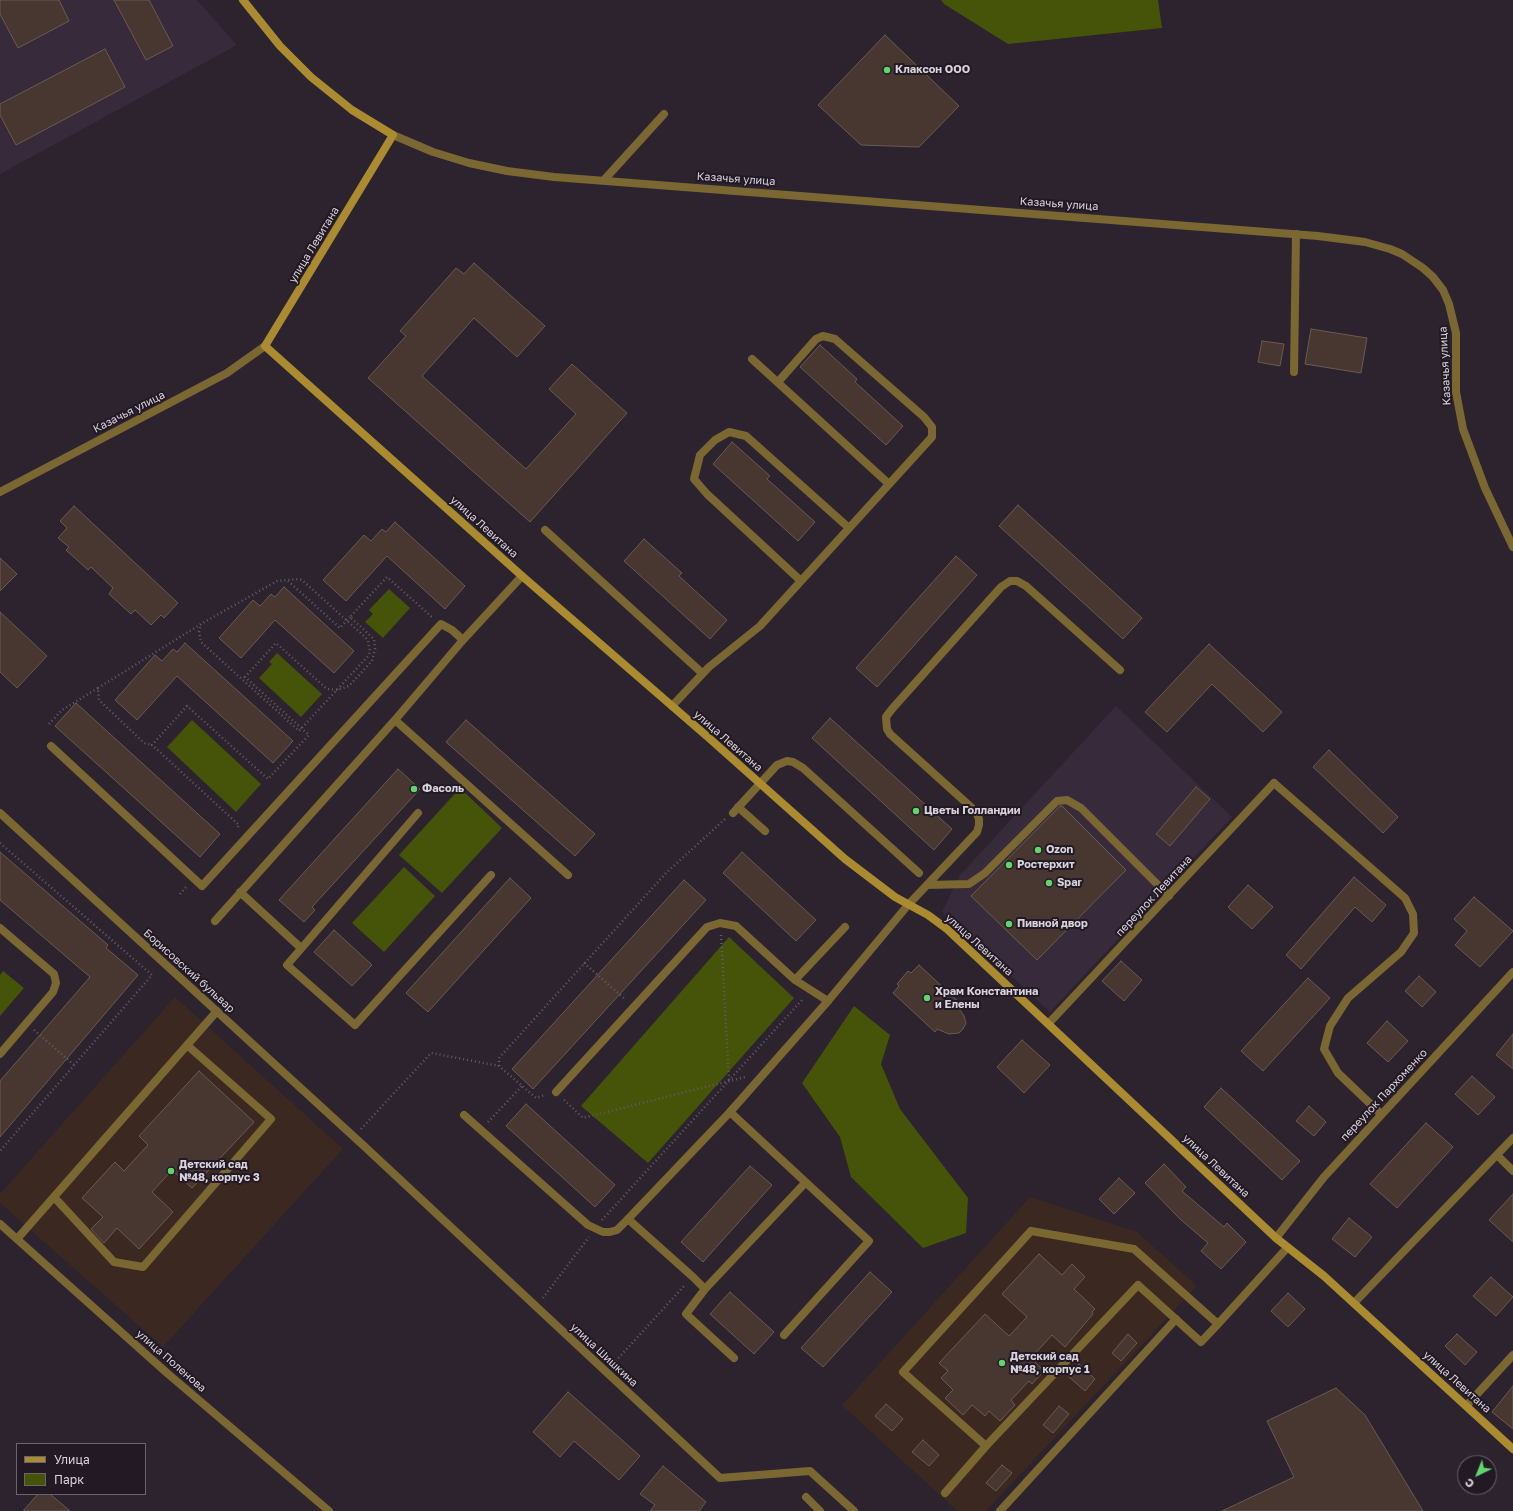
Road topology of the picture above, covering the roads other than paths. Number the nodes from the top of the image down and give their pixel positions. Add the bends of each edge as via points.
1 (242, 0) edge
2 (664, 114) dead end
3 (393, 135) junction
4 (604, 180) junction
5 (1296, 234) junction
6 (265, 346) junction
7 (752, 359) dead end
8 (1294, 372) dead end
9 (778, 382) junction
10 (889, 484) junction
11 (0, 492) edge
12 (849, 528) junction
13 (544, 530) dead end
14 (1513, 547) edge
15 (522, 576) junction
16 (801, 581) junction
17 (463, 640) junction
18 (1120, 670) dead end
19 (702, 673) junction
20 (672, 706) junction
21 (395, 720) junction
22 (51, 746) dead end
23 (760, 783) junction
24 (0, 813) edge
25 (418, 813) dead end
26 (765, 831) dead end
27 (919, 873) dead end
28 (491, 875) dead end
29 (568, 875) dead end
30 (927, 885) junction
31 (240, 892) junction
32 (1169, 896) junction
33 (908, 905) junction
34 (214, 921) dead end
35 (845, 927) dead end
36 (0, 928) edge
37 (302, 948) junction
38 (1513, 972) edge
39 (795, 980) junction
40 (828, 1001) junction
41 (217, 1011) junction
42 (1049, 1023) junction
43 (187, 1046) junction
44 (0, 1054) edge
45 (556, 1092) road end
46 (730, 1112) junction
47 (1381, 1114) junction
48 (464, 1115) dead end
49 (1513, 1138) edge
50 (364, 1146) joint
51 (1497, 1155) junction
52 (1513, 1171) edge
53 (805, 1183) junction
54 (54, 1197) junction
55 (628, 1219) junction
56 (0, 1224) edge
57 (1276, 1238) junction
58 (17, 1239) junction
59 (1288, 1248) junction
60 (705, 1288) junction
61 (1354, 1303) junction
62 (1176, 1319) junction
63 (1218, 1324) junction
64 (784, 1335) dead end
65 (1513, 1355) edge
66 (734, 1358) dead end
67 (1467, 1405) junction
68 (986, 1446) junction
69 (1513, 1449) edge
70 (945, 1493) dead end
71 (806, 1497) dead end
72 (329, 1511) edge
73 (820, 1511) edge
74 (854, 1511) edge
75 (1000, 1511) edge

1 - 3 street via 280,46 311,77 352,110
2 - 4 street
3 - 4 street, Казачья улица via 433,152 469,163 513,172
3 - 6 street, улица Левитана
4 - 5 street, Казачья улица
5 - 8 street
5 - 14 street, Казачья улица via 1365,242 1390,249 1408,257 1423,268 1443,290 1456,333 1456,392 1463,429 1485,488
6 - 11 street, Казачья улица via 227,373
6 - 15 street, улица Левитана
7 - 9 street
9 - 10 street
9 - 10 street via 816,340 823,336 835,338 924,417 932,427 932,437
10 - 12 street
12 - 16 street
12 - 16 street via 746,436 729,432 715,440 700,455 694,479
13 - 19 street
15 - 17 street
15 - 20 street, улица Левитана
16 - 19 street via 760,626
17 - 21 street
17 - 22 street via 441,624 202,886
18 - 30 street via 1026,586 1017,581 1010,581 996,593 886,717 890,734 978,814 977,832
19 - 20 street
20 - 23 street, улица Левитана
21 - 29 street
21 - 31 street
23 - 26 street via 736,810
23 - 27 street via 781,762 798,764
23 - 33 street, улица Левитана via 845,859
24 - 41 street, Борисовский бульвар
25 - 37 street
28 - 37 street via 354,1026 287,965
30 - 32 street via 969,884 985,873 1058,801 1067,800 1081,808
30 - 33 street
31 - 34 street
31 - 37 street
32 - 42 street, переулок Левитана
32 - 47 street, переулок Левитана via 1274,783 1405,898 1413,914 1414,933 1401,952 1348,998 1330,1026 1324,1049 1338,1073
33 - 40 street
33 - 42 street, улица Левитана via 947,929
35 - 39 street
36 - 44 street via 54,974 56,979 53,992
38 - 47 street, переулок Пархоменко
39 - 40 street
39 - 45 street via 736,926 720,923 707,927
40 - 46 street
41 - 43 street
41 - 50 street, Борисовский бульвар
42 - 57 street, улица Левитана
43 - 54 street
43 - 54 street via 271,1120 143,1267 114,1262
46 - 53 street
46 - 55 street
47 - 57 street, переулок Пархоменко via 1324,1177
48 - 55 street via 588,1226 604,1232 618,1230
49 - 51 street
50 - 74 street, улица Шишкина via 720,1478 810,1471
51 - 52 street
51 - 61 street
53 - 60 street
53 - 64 street via 868,1241
54 - 58 street
55 - 60 street
56 - 58 street, улица Поленова
57 - 59 street, улица Левитана
58 - 72 street, улица Поленова via 167,1373
59 - 61 street, улица Левитана
59 - 63 street
60 - 66 street via 686,1314
61 - 67 street, улица Левитана
62 - 63 street via 1202,1342
62 - 68 street via 1138,1285
62 - 75 street
63 - 68 street via 1134,1249 1031,1230 903,1372
65 - 67 street
67 - 69 street, улица Левитана
68 - 70 street
71 - 73 street

